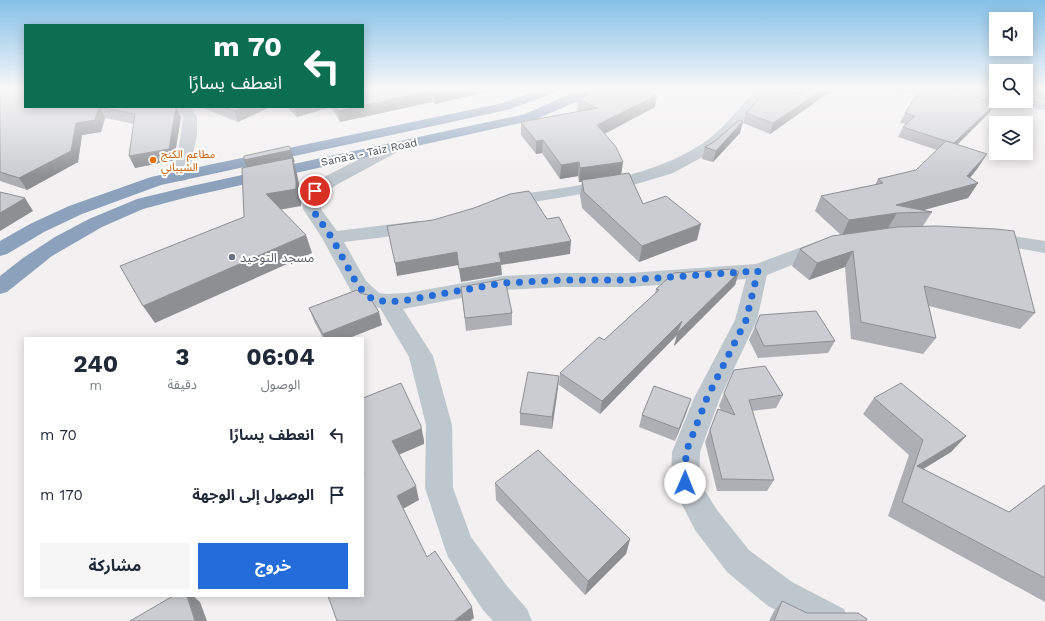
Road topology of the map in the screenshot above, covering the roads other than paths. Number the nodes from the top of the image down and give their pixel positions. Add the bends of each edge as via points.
1 (190, 118) edge
2 (451, 118) edge
3 (524, 118) edge
4 (738, 118) edge
5 (395, 146) junction
6 (181, 176) junction
7 (487, 208) edge
8 (434, 225) edge
9 (970, 237) edge
10 (332, 238) junction
11 (845, 241) edge
12 (1045, 247) edge
13 (0, 250) edge
14 (758, 271) junction
15 (0, 287) edge
16 (387, 302) junction
17 (515, 621) edge
18 (832, 621) edge

1 - 6 street
2 - 6 highway, Sana'a - Taiz Road
3 - 5 highway, Sana'a - Taiz Road
4 - 7 street via 704,150 667,168 630,181 506,200
5 - 10 street via 315,191 311,200 312,209
5 - 15 highway, Sana'a - Taiz Road via 187,192 132,207 70,236 21,268
6 - 13 highway, Sana'a - Taiz Road via 107,197 74,210
8 - 10 street
9 - 12 street
10 - 16 street via 358,286 372,299
11 - 14 street via 819,246
14 - 16 street via 629,280 503,283
14 - 18 street via 746,320 707,398 686,452 685,483 706,520 738,561 780,594
16 - 17 street via 421,356 439,425 439,488 459,546 495,598

